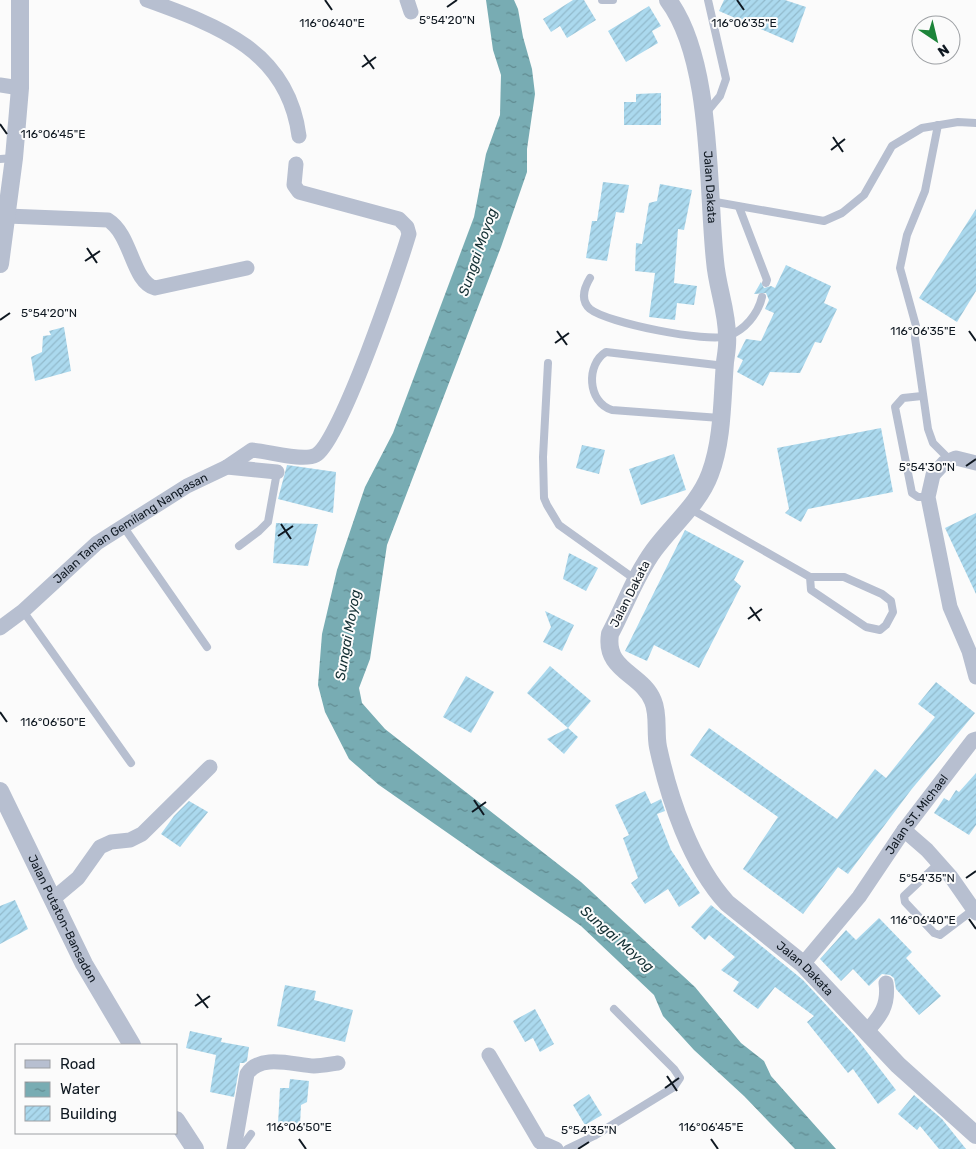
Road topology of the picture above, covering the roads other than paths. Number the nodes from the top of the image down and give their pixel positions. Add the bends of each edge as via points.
1 (20, 0) edge
2 (602, 0) edge
3 (613, 0) edge
4 (668, 0) edge
5 (708, 0) edge
6 (153, 1) edge
7 (0, 85) edge
8 (20, 88) junction
9 (703, 117) junction
10 (976, 124) edge
11 (938, 125) junction
12 (299, 136) dead end
13 (7, 159) edge
14 (296, 164) dead end
15 (710, 201) junction
16 (739, 207) junction
17 (7, 216) junction
18 (0, 264) edge
19 (247, 268) dead end
20 (590, 278) dead end
21 (766, 283) dead end
22 (762, 297) dead end
23 (728, 336) junction
24 (548, 363) dead end
25 (725, 366) junction
26 (922, 396) junction
27 (720, 418) junction
28 (949, 459) junction
29 (976, 463) edge
30 (226, 467) junction
31 (277, 472) joint
32 (928, 497) junction
33 (689, 508) junction
34 (123, 526) junction
35 (239, 546) dead end
36 (810, 577) junction
37 (636, 580) junction
38 (23, 611) junction
39 (0, 628) edge
40 (207, 647) dead end
41 (976, 677) edge
42 (975, 736) edge
43 (131, 763) dead end
44 (210, 767) dead end
45 (0, 791) edge
46 (904, 830) junction
47 (939, 863) junction
48 (53, 899) junction
49 (974, 912) edge
50 (803, 964) junction
51 (886, 983) dead end
52 (614, 1009) dead end
53 (866, 1032) junction
54 (131, 1044) edge
55 (489, 1056) dead end
56 (338, 1063) dead end
57 (178, 1123) edge
58 (251, 1134) dead end
59 (976, 1135) edge
60 (195, 1149) edge
61 (234, 1149) edge
62 (240, 1149) edge
63 (556, 1149) edge
64 (567, 1149) edge

1 - 8 street
2 - 3 lane
4 - 9 street, Jalan Dakata via 683,25 698,81
5 - 9 lane via 726,79 720,96
6 - 12 street via 232,37 275,70 291,100
7 - 8 street
8 - 13 street
9 - 15 street, Jalan Dakata
10 - 11 lane
11 - 16 lane via 922,128 892,146 864,195 842,214 824,222
11 - 26 lane via 925,191 907,235 900,268 916,326
13 - 17 street
14 - 30 street, Jalan Taman Gemilang Nanpasan via 294,185 299,192 398,219 407,227 409,234 354,388 335,433 325,447 316,455 304,458 252,450
15 - 16 lane
15 - 23 street, Jalan Dakata via 715,266
16 - 21 lane
17 - 18 street
17 - 19 street via 108,220 126,240 140,276 155,288
20 - 23 lane via 583,297 590,309 605,316 665,332
22 - 23 lane via 752,320
23 - 25 street, Jalan Dakata
24 - 37 lane via 544,498 559,525
25 - 27 street, Jalan Dakata
25 - 27 lane via 606,352 595,362 593,394 598,402 612,410
26 - 28 lane via 933,443
26 - 32 lane via 903,398 895,407 912,493
27 - 33 street, Jalan Dakata via 710,475
28 - 29 street
28 - 32 street via 933,475
30 - 31 street
30 - 34 street, Jalan Taman Gemilang Nanpasan via 187,486
31 - 35 lane via 268,522
32 - 41 street via 950,607
33 - 36 lane
33 - 37 street, Jalan Dakata via 654,550
34 - 38 street, Jalan Taman Gemilang Nanpasan via 97,543
34 - 40 lane
36 - 36 lane via 844,576 882,594 890,601 891,619 880,630 866,627 811,590
37 - 50 street, Jalan Dakata via 610,634 609,647 619,666 653,699 658,746 682,825 716,891
38 - 39 street, Jalan Taman Gemilang Nanpasan
38 - 43 lane
42 - 46 street, Jalan ST. Michael
44 - 48 street via 142,834 100,847 78,878
45 - 48 street, Jalan Putaton-Bansadon
46 - 47 street
46 - 50 street, Jalan ST. Michael via 859,897
47 - 49 street
47 - 49 lane via 908,889 905,902 934,933 940,935
48 - 54 street, Jalan Putaton-Bansadon via 84,964
50 - 53 street, Jalan Dakata
51 - 53 street via 887,1005
52 - 64 lane via 680,1078 674,1087
53 - 59 street, Jalan Dakata
55 - 63 street via 540,1142
56 - 61 street via 316,1066 283,1062 251,1067
57 - 60 street
58 - 62 lane

